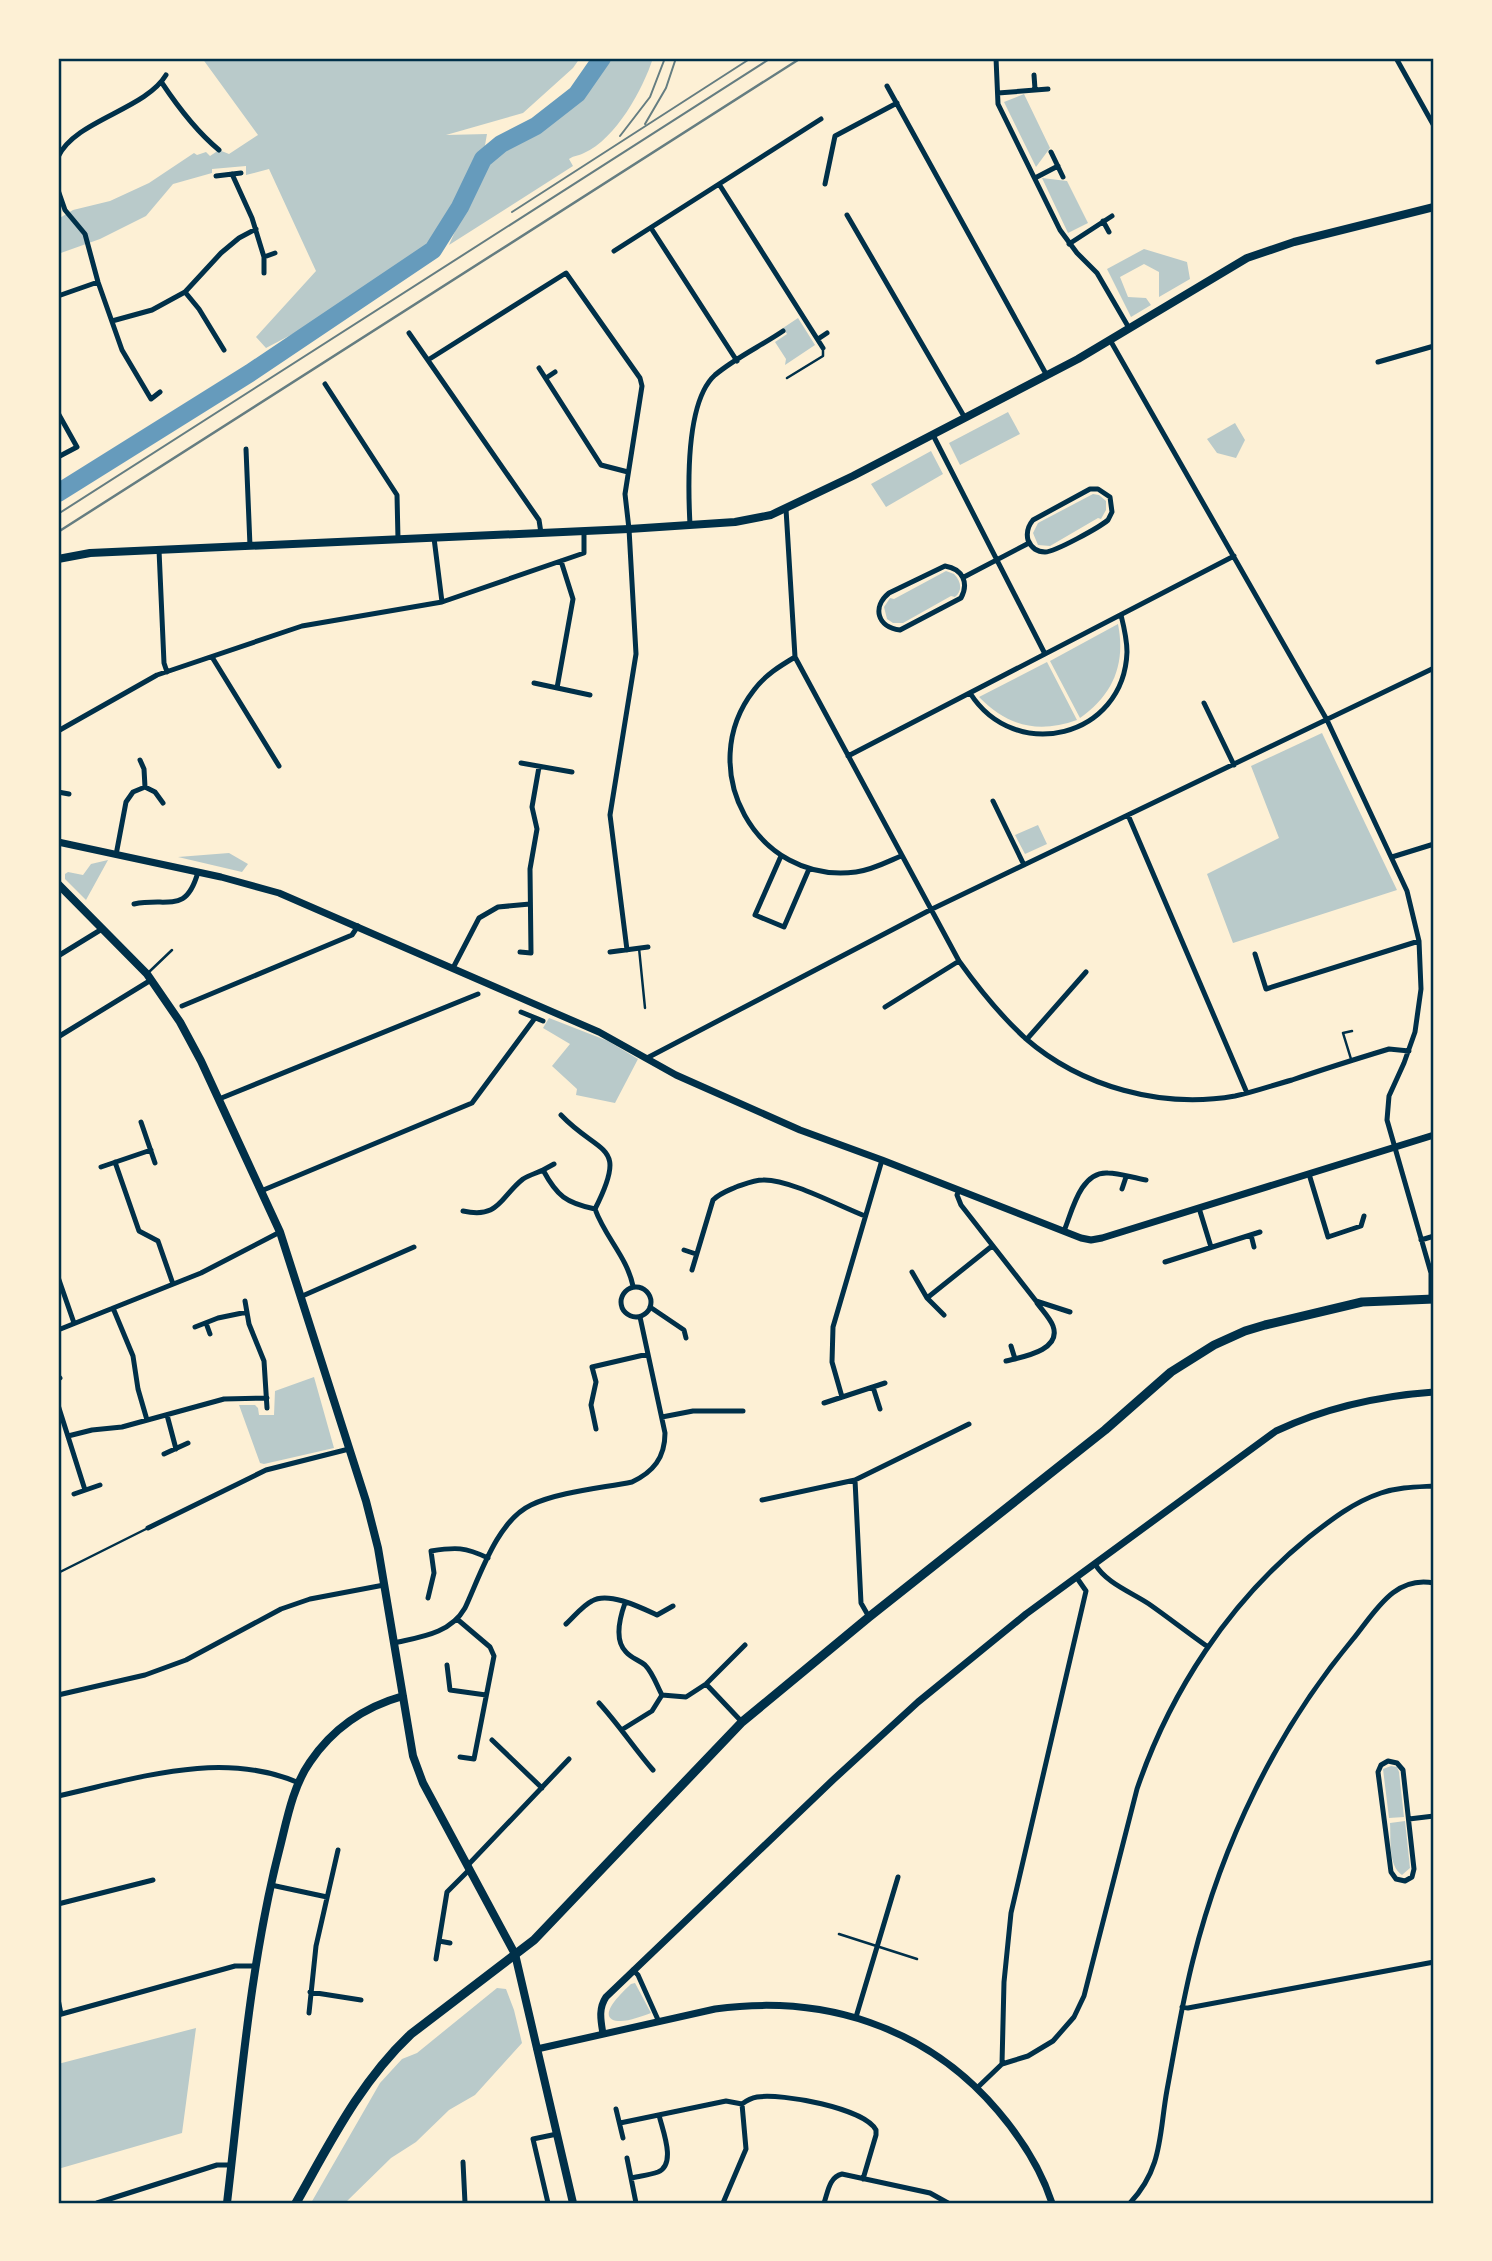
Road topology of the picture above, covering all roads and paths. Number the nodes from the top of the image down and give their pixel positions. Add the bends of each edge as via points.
1 (996, 58) edge
2 (1396, 58) edge
3 (166, 75) dead end
4 (1034, 75) dead end
5 (162, 83) junction
6 (887, 86) dead end
7 (1035, 89) junction
8 (1048, 89) dead end
9 (998, 93) junction
10 (897, 103) junction
11 (821, 119) dead end
12 (1434, 125) edge
13 (219, 150) dead end
14 (1051, 152) dead end
15 (58, 157) edge
16 (1058, 166) junction
17 (241, 173) dead end
18 (232, 174) junction
19 (216, 176) dead end
20 (1063, 177) dead end
21 (1035, 178) junction
22 (719, 184) junction
23 (825, 184) dead end
24 (58, 190) edge
25 (1434, 206) edge
26 (847, 215) dead end
27 (1112, 216) dead end
28 (1103, 221) junction
29 (651, 228) junction
30 (256, 229) junction
31 (1109, 232) dead end
32 (1069, 244) junction
33 (614, 251) dead end
34 (275, 253) dead end
35 (264, 257) junction
36 (264, 273) dead end
37 (97, 282) junction
38 (185, 292) junction
39 (58, 296) edge
40 (111, 321) junction
41 (1129, 328) junction
42 (783, 331) dead end
43 (409, 332) dead end
44 (827, 333) dead end
45 (818, 339) junction
46 (1110, 340) junction
47 (1434, 346) edge
48 (824, 348) joint
49 (224, 349) dead end
50 (428, 360) junction
51 (737, 361) junction
52 (1378, 362) dead end
53 (539, 368) dead end
54 (555, 372) dead end
55 (1046, 374) junction
56 (546, 378) junction
57 (787, 378) dead end
58 (325, 384) dead end
59 (340, 388) dead end
60 (160, 392) dead end
61 (331, 393) junction
62 (58, 413) edge
63 (965, 418) junction
64 (933, 435) junction
65 (246, 449) dead end
66 (58, 457) edge
67 (628, 472) junction
68 (786, 509) junction
69 (690, 525) junction
70 (629, 529) junction
71 (584, 531) junction
72 (541, 533) junction
73 (434, 538) junction
74 (398, 539) junction
75 (1029, 543) junction
76 (250, 546) junction
77 (159, 550) junction
78 (1234, 556) junction
79 (58, 559) edge
80 (997, 560) junction
81 (561, 561) junction
82 (964, 578) junction
83 (442, 602) junction
84 (1121, 615) junction
85 (1045, 654) junction
86 (212, 657) junction
87 (796, 657) junction
88 (1434, 668) edge
89 (167, 672) junction
90 (534, 683) dead end
91 (557, 688) junction
92 (970, 693) junction
93 (590, 695) dead end
94 (1204, 702) dead end
95 (1327, 720) junction
96 (58, 732) edge
97 (848, 756) junction
98 (140, 760) dead end
99 (521, 763) dead end
100 (1234, 765) junction
101 (279, 766) dead end
102 (539, 766) junction
103 (572, 772) dead end
104 (145, 787) junction
105 (58, 792) edge
106 (69, 794) dead end
107 (993, 801) dead end
108 (163, 803) dead end
109 (1128, 815) junction
110 (58, 842) edge
111 (1434, 844) edge
112 (116, 855) junction
113 (782, 856) junction
114 (901, 856) junction
115 (1392, 856) junction
116 (1024, 865) junction
117 (810, 869) junction
118 (198, 872) junction
119 (58, 884) edge
120 (134, 904) dead end
121 (530, 904) junction
122 (930, 910) junction
123 (358, 926) junction
124 (102, 929) junction
125 (1419, 941) junction
126 (648, 947) dead end
127 (639, 948) junction
128 (172, 950) dead end
129 (627, 950) junction
130 (520, 952) dead end
131 (610, 952) dead end
132 (1255, 954) dead end
133 (58, 956) edge
134 (959, 961) junction
135 (453, 968) junction
136 (1086, 972) dead end
137 (149, 977) junction
138 (478, 994) dead end
139 (182, 1006) dead end
140 (885, 1007) dead end
141 (645, 1008) dead end
142 (522, 1012) dead end
143 (536, 1018) junction
144 (543, 1021) dead end
145 (1352, 1031) dead end
146 (58, 1037) edge
147 (1027, 1039) junction
148 (1409, 1051) junction
149 (647, 1058) junction
150 (1352, 1061) junction
151 (1247, 1093) junction
152 (219, 1099) junction
153 (561, 1115) dead end
154 (141, 1122) dead end
155 (1434, 1135) edge
156 (1394, 1147) junction
157 (151, 1150) junction
158 (882, 1160) junction
159 (115, 1163) junction
160 (155, 1163) dead end
161 (554, 1164) dead end
162 (101, 1167) dead end
163 (543, 1170) junction
164 (1309, 1174) junction
165 (1126, 1177) junction
166 (1146, 1180) dead end
167 (1122, 1189) dead end
168 (959, 1190) junction
169 (261, 1191) junction
170 (1199, 1208) junction
171 (595, 1209) junction
172 (463, 1211) dead end
173 (865, 1216) junction
174 (1364, 1216) dead end
175 (1361, 1226) junction
176 (1064, 1231) junction
177 (280, 1232) junction
178 (1259, 1232) dead end
179 (1368, 1234) dead end
180 (1251, 1235) junction
181 (1434, 1236) edge
182 (1421, 1240) junction
183 (992, 1246) junction
184 (414, 1247) dead end
185 (1211, 1247) junction
186 (1254, 1247) dead end
187 (684, 1250) dead end
188 (696, 1254) junction
189 (1165, 1262) dead end
190 (692, 1270) dead end
191 (912, 1272) dead end
192 (58, 1277) edge
193 (173, 1284) junction
194 (633, 1286) junction
195 (300, 1297) junction
196 (927, 1298) junction
197 (1433, 1299) edge
198 (245, 1301) dead end
199 (1036, 1301) junction
200 (650, 1307) junction
201 (113, 1308) junction
202 (247, 1312) junction
203 (1070, 1312) dead end
204 (944, 1315) dead end
205 (639, 1317) junction
206 (74, 1323) junction
207 (206, 1323) junction
208 (195, 1327) dead end
209 (58, 1330) edge
210 (210, 1334) dead end
211 (686, 1338) dead end
212 (1011, 1346) dead end
213 (648, 1354) junction
214 (1015, 1359) junction
215 (1006, 1361) dead end
216 (885, 1383) dead end
217 (873, 1387) junction
218 (1434, 1392) edge
219 (842, 1396) junction
220 (267, 1398) junction
221 (824, 1402) dead end
222 (58, 1405) edge
223 (267, 1408) dead end
224 (880, 1409) dead end
225 (743, 1411) dead end
226 (167, 1415) junction
227 (662, 1417) junction
228 (147, 1420) junction
229 (969, 1424) dead end
230 (596, 1429) dead end
231 (68, 1436) junction
232 (188, 1443) dead end
233 (176, 1449) junction
234 (349, 1449) junction
235 (164, 1454) dead end
236 (855, 1480) junction
237 (100, 1485) dead end
238 (1434, 1486) edge
239 (85, 1490) junction
240 (74, 1494) dead end
241 (762, 1500) dead end
242 (148, 1528) joint
243 (488, 1558) junction
244 (1095, 1564) junction
245 (58, 1573) edge
246 (1077, 1578) junction
247 (1434, 1583) edge
248 (384, 1585) junction
249 (428, 1598) dead end
250 (625, 1603) junction
251 (673, 1606) dead end
252 (869, 1617) junction
253 (457, 1619) junction
254 (566, 1624) dead end
255 (394, 1643) junction
256 (745, 1645) dead end
257 (1208, 1647) junction
258 (447, 1665) dead end
259 (706, 1684) junction
260 (58, 1695) edge
261 (486, 1695) junction
262 (662, 1695) junction
263 (403, 1696) junction
264 (600, 1703) dead end
265 (742, 1722) junction
266 (623, 1730) junction
267 (492, 1740) dead end
268 (460, 1757) dead end
269 (569, 1759) dead end
270 (653, 1770) dead end
271 (299, 1783) junction
272 (541, 1788) junction
273 (58, 1796) edge
274 (1434, 1816) edge
275 (1409, 1819) junction
276 (338, 1850) dead end
277 (469, 1867) junction
278 (898, 1877) dead end
279 (153, 1880) dead end
280 (271, 1885) junction
281 (327, 1897) junction
282 (58, 1904) edge
283 (839, 1934) dead end
284 (439, 1941) junction
285 (450, 1943) dead end
286 (877, 1946) junction
287 (515, 1954) junction
288 (436, 1959) dead end
289 (917, 1959) dead end
290 (1434, 1962) edge
291 (256, 1966) junction
292 (633, 1970) junction
293 (310, 1993) junction
294 (58, 1999) edge
295 (361, 2000) dead end
296 (1182, 2007) junction
297 (309, 2013) dead end
298 (60, 2014) edge
299 (856, 2017) junction
300 (659, 2022) junction
301 (603, 2034) junction
302 (537, 2049) junction
303 (1002, 2064) junction
304 (977, 2088) junction
305 (742, 2104) junction
306 (617, 2109) dead end
307 (659, 2115) junction
308 (620, 2123) junction
309 (557, 2134) junction
310 (623, 2138) dead end
311 (627, 2158) dead end
312 (463, 2162) dead end
313 (231, 2165) junction
314 (464, 2173) junction
315 (454, 2174) dead end
316 (631, 2178) junction
317 (863, 2179) junction
318 (97, 2203) edge
319 (227, 2203) edge
320 (296, 2203) edge
321 (466, 2203) edge
322 (548, 2203) edge
323 (573, 2203) edge
324 (636, 2203) edge
325 (723, 2203) edge
326 (824, 2203) edge
327 (948, 2203) edge
328 (1052, 2203) edge
329 (1130, 2203) edge

1 - 9 street
2 - 12 street
3 - 5 street
4 - 7 street
5 - 13 street
5 - 15 street via 73,137
6 - 10 street
7 - 8 street
7 - 9 street
9 - 21 street via 998,104
10 - 23 street via 835,136
10 - 55 street
11 - 22 street
14 - 16 street
16 - 20 street
16 - 21 street
17 - 18 street
18 - 19 street
18 - 30 street
21 - 32 street
22 - 29 street
22 - 45 street
24 - 37 street via 65,210 85,233
25 - 41 main road via 1269,249
26 - 63 street
27 - 28 street
28 - 31 street
28 - 32 street
29 - 33 street
29 - 51 street
30 - 35 street
30 - 38 street via 221,253
32 - 41 street via 1097,273
34 - 35 street
35 - 36 street
37 - 39 street
37 - 40 street
38 - 40 street via 152,310
38 - 49 street
40 - 60 street via 144,389 151,399
41 - 46 main road
42 - 51 street
43 - 50 street
44 - 45 street
45 - 48 street
46 - 55 main road
46 - 78 street
47 - 52 street
48 - 57 lane via 823,356
50 - 67 street via 566,273 640,378
50 - 72 street via 539,520
51 - 69 street via 710,381 698,404 688,470
53 - 56 street
54 - 56 street
55 - 63 main road
56 - 67 street via 601,465
58 - 61 street
59 - 61 street
61 - 74 street via 397,495
62 - 66 street via 77,447
63 - 64 main road
64 - 68 main road
64 - 80 street
65 - 76 street
67 - 70 street
68 - 69 main road via 735,522
68 - 87 street
69 - 70 main road
70 - 71 main road
70 - 129 street via 636,654 610,815
71 - 72 main road
71 - 81 street via 584,553
72 - 73 main road
73 - 74 main road
73 - 83 street
74 - 76 main road
75 - 75 street via 1028,525 1037,517 1090,489 1110,497 1112,512 1103,524 1049,552
75 - 80 street
76 - 77 main road
77 - 79 main road
77 - 89 street
78 - 84 street
78 - 95 street
80 - 82 street
80 - 85 street
81 - 83 street
81 - 91 street via 573,599
82 - 82 street via 961,598 900,630 890,629 878,616 882,598 938,568 952,567
83 - 86 street via 302,626
84 - 85 street
84 - 92 street via 1127,653 1123,672 1107,704 1082,726 1050,734 1012,729 979,708
85 - 92 street
86 - 89 street
86 - 101 street
87 - 97 street
87 - 113 street via 754,689 731,740 734,793 745,818
88 - 95 street
89 - 96 street
90 - 91 street
91 - 93 street
92 - 97 street
94 - 100 street
95 - 100 street
95 - 115 street
97 - 114 street
98 - 104 street
99 - 102 street
100 - 109 street
102 - 103 street
102 - 121 street via 532,807 537,829
104 - 108 street
104 - 112 street via 133,792 126,802
105 - 106 street
107 - 116 street
109 - 116 street
109 - 151 street
110 - 112 street
111 - 115 street
112 - 118 street
113 - 117 street
113 - 117 street via 755,915 783,927
114 - 117 street via 857,872
114 - 122 street
115 - 125 street via 1410,901
116 - 122 street
118 - 120 street via 186,898
118 - 123 street via 279,893
119 - 124 main road
121 - 130 street via 531,953
121 - 135 street via 498,907 479,918
122 - 134 street
122 - 149 street
123 - 135 street
123 - 139 street via 352,935
124 - 133 street
124 - 137 main road
125 - 132 street via 1266,989
125 - 148 street via 1421,989
126 - 127 street
127 - 129 street
127 - 141 lane
128 - 137 lane
129 - 131 street
134 - 140 street
134 - 147 street
135 - 149 street
136 - 147 street
137 - 146 street
137 - 152 main road via 180,1022
138 - 152 street
142 - 143 street
143 - 144 street
143 - 169 street via 472,1103
145 - 150 lane via 1343,1033
147 - 151 street via 1074,1071 1127,1091 1174,1099
148 - 150 street via 1389,1049
148 - 156 street via 1387,1108
149 - 158 street via 800,1130
150 - 151 street
152 - 169 main road
153 - 171 street via 576,1131 596,1141 609,1159 609,1180
154 - 157 street
155 - 156 street
156 - 164 street
156 - 182 street
157 - 159 street
157 - 160 street
158 - 168 street
158 - 173 street
159 - 162 street
159 - 193 street via 139,1231 158,1241
161 - 163 street
163 - 171 street via 562,1197
163 - 172 street via 523,1180 496,1207 476,1214
164 - 170 street
164 - 175 street via 1328,1237
165 - 166 street
165 - 167 street
165 - 176 street via 1108,1172 1089,1178
168 - 176 street
168 - 183 street via 961,1205
169 - 177 main road
170 - 176 street via 1097,1239
170 - 185 street
171 - 194 street via 624,1259
173 - 188 street via 818,1195 761,1180 713,1200
173 - 219 street via 833,1327 832,1362
174 - 175 street
175 - 179 street
177 - 193 street
177 - 195 main road
178 - 180 street
180 - 185 street
180 - 186 street
181 - 182 street
182 - 197 street via 1432,1273
183 - 196 street
183 - 199 street
184 - 195 street
185 - 189 street
187 - 188 street
188 - 190 street
191 - 196 street
192 - 206 street
193 - 201 street
194 - 200 street via 649,1294
194 - 205 street via 624,1291 620,1305 630,1316
195 - 234 main road
196 - 204 street
197 - 252 main road via 1362,1302 1255,1328 1213,1345 1171,1372
198 - 202 street
199 - 203 street
199 - 214 street via 1052,1325 1053,1337 1038,1352
200 - 205 street
200 - 211 street via 684,1330
201 - 206 street
201 - 228 street via 133,1356
202 - 207 street
202 - 220 street via 264,1361
205 - 213 street
206 - 209 street
207 - 208 street
207 - 210 street
212 - 214 street
213 - 227 street
213 - 230 street via 592,1367
214 - 215 street
216 - 217 street
217 - 219 street
217 - 224 street
218 - 244 street via 1349,1404 1276,1431
219 - 221 street
220 - 223 street
220 - 226 street via 224,1399
222 - 231 street
225 - 227 street via 693,1411
226 - 228 street
226 - 233 street
227 - 243 street via 665,1446 644,1476 529,1506 505,1528
228 - 231 street
229 - 236 street
231 - 239 street
232 - 233 street
233 - 235 street
234 - 242 street via 266,1470
234 - 248 main road via 366,1501
236 - 241 street
236 - 252 street via 861,1603
237 - 239 street
238 - 257 street via 1384,1492 1335,1516 1253,1590
239 - 240 street
242 - 245 lane
243 - 249 street via 467,1548 431,1551 435,1573
243 - 253 street
244 - 246 street
244 - 257 street via 1099,1572
246 - 292 street via 899,1718
246 - 303 street via 1086,1591 1011,1913
247 - 296 street via 1408,1583 1389,1595 1304,1706 1272,1759 1240,1822 1209,1906
248 - 255 main road
248 - 260 street via 310,1599 281,1609 186,1660 145,1675
250 - 251 street via 657,1615
250 - 254 street via 603,1597 592,1600
250 - 262 street via 620,1617 622,1647 646,1666
252 - 265 main road
253 - 255 street via 427,1636
253 - 261 street via 493,1651
255 - 263 main road
256 - 259 street
257 - 303 street via 1164,1721 1146,1763 1084,1996 1074,2017 1053,2041
258 - 261 street via 450,1690
259 - 262 street via 686,1697
259 - 265 street
261 - 268 street via 474,1759
262 - 266 street via 652,1711
263 - 271 main road via 381,1702 342,1725 309,1763
263 - 277 main road via 413,1756 423,1783
264 - 266 street
265 - 287 main road via 534,1940
266 - 270 street
267 - 272 street
269 - 272 street
271 - 273 street via 256,1770 216,1766
271 - 280 main road
272 - 277 street
274 - 275 street
275 - 275 street via 1414,1869 1405,1881 1391,1872 1378,1772 1388,1761 1403,1770
276 - 281 street
277 - 284 street via 447,1892
277 - 287 main road
278 - 286 street
279 - 282 street
280 - 281 street
280 - 291 main road
281 - 293 street
283 - 286 lane
284 - 285 street
284 - 288 street
286 - 289 lane
286 - 299 street
287 - 302 main road
287 - 320 main road via 393,2051 359,2093
290 - 296 street
291 - 298 street via 235,1966
291 - 313 main road
292 - 300 street
292 - 301 street via 601,2003
293 - 295 street
293 - 297 street
294 - 298 street
296 - 329 street via 1160,2149 1146,2183
299 - 300 street via 817,2008 758,2004
299 - 304 street via 924,2048
300 - 301 street
301 - 302 street
302 - 309 main road
303 - 304 street
304 - 328 street via 1022,2143
305 - 307 street via 726,2101
305 - 317 street via 756,2097 803,2100 870,2123 876,2135
305 - 325 street via 746,2149
306 - 308 street
307 - 308 street
307 - 316 street via 667,2165 661,2171
308 - 310 street
309 - 322 street via 533,2139
309 - 323 main road
311 - 316 street
312 - 314 street
313 - 318 street via 217,2165
313 - 319 main road
314 - 315 street
314 - 321 street
316 - 324 street
317 - 326 street via 838,2175
317 - 327 street via 930,2193

